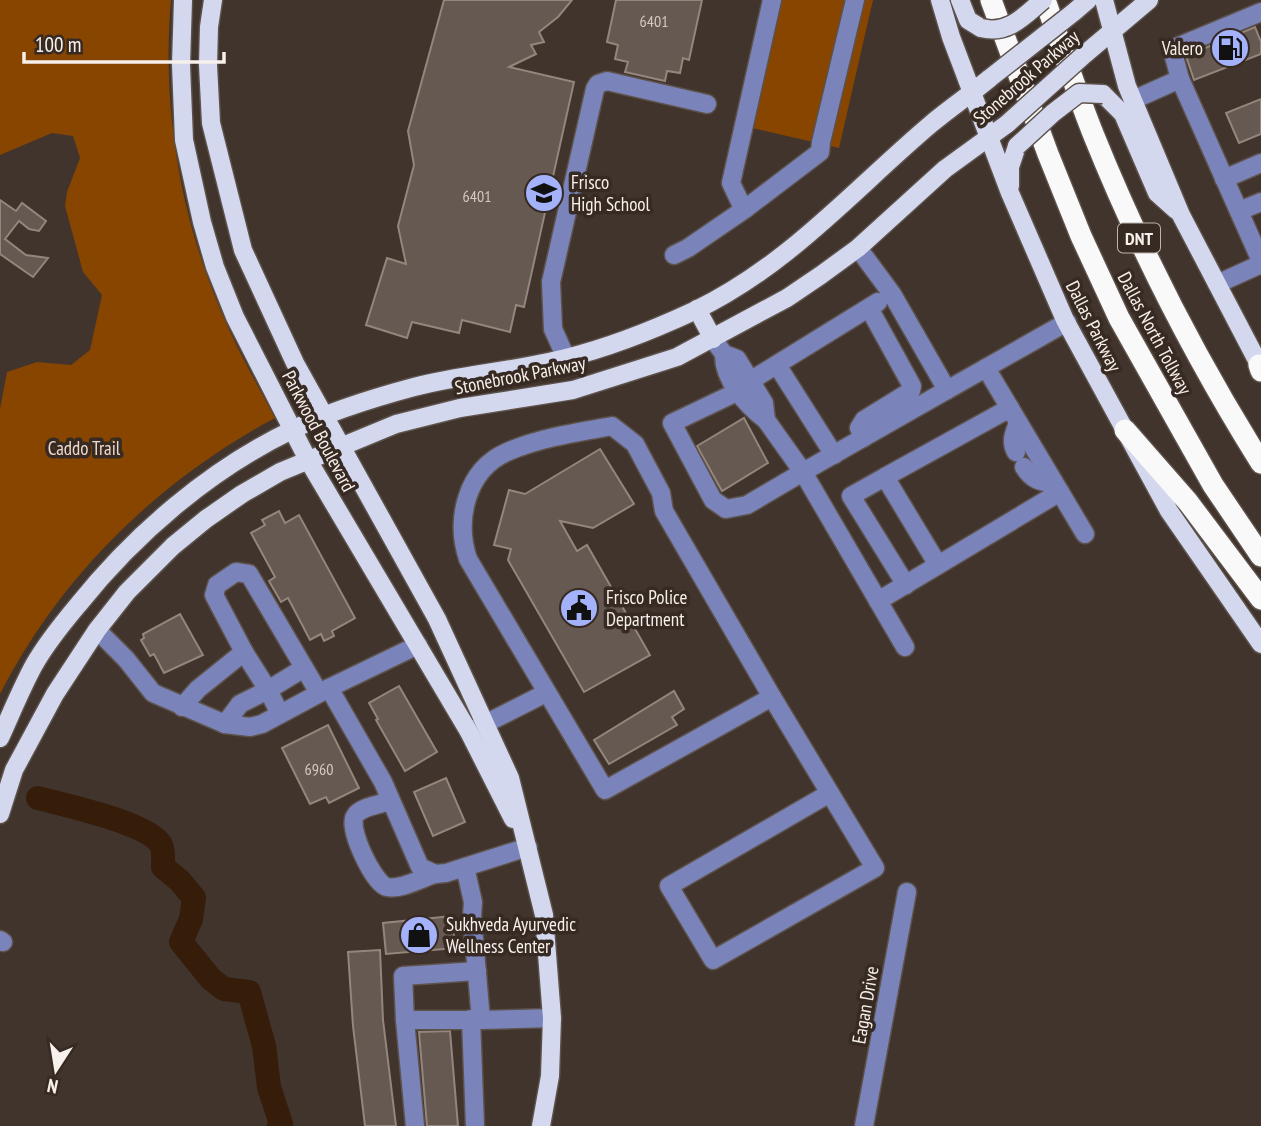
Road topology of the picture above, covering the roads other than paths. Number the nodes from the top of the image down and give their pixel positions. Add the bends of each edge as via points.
1 (183, 0) edge
2 (213, 0) edge
3 (772, 0) edge
4 (855, 0) edge
5 (940, 0) edge
6 (960, 0) edge
7 (991, 0) edge
8 (1044, 0) edge
9 (1088, 0) edge
10 (1104, 0) edge
11 (1149, 0) edge
12 (1261, 12) edge
13 (1111, 31) junction
14 (1180, 79) junction
15 (972, 93) junction
16 (1133, 100) junction
17 (707, 104) dead end
18 (989, 137) junction
19 (1261, 163) edge
20 (1224, 179) junction
21 (1010, 193) junction
22 (1261, 202) edge
23 (746, 209) junction
24 (1239, 211) junction
25 (234, 215) junction
26 (1181, 215) junction
27 (202, 222) junction
28 (858, 248) junction
29 (1259, 254) edge
30 (674, 255) dead end
31 (1217, 284) junction
32 (892, 294) junction
33 (869, 308) junction
34 (697, 309) junction
35 (1067, 322) junction
36 (718, 346) junction
37 (566, 358) junction
38 (777, 365) junction
39 (986, 368) junction
40 (1260, 368) edge
41 (745, 386) junction
42 (947, 390) junction
43 (1014, 415) junction
44 (325, 416) junction
45 (293, 429) junction
46 (1125, 430) junction
47 (863, 438) junction
48 (341, 446) junction
49 (834, 455) junction
50 (308, 460) junction
51 (1261, 463) edge
52 (803, 472) junction
53 (885, 477) junction
54 (1057, 488) junction
55 (1085, 534) dead end
56 (1261, 556) edge
57 (938, 565) junction
58 (905, 585) junction
59 (1261, 599) edge
60 (878, 601) junction
61 (74, 610) junction
62 (97, 630) junction
63 (418, 645) junction
64 (1261, 645) edge
65 (905, 647) dead end
66 (244, 652) junction
67 (304, 668) junction
68 (268, 690) junction
69 (324, 691) junction
70 (546, 693) junction
71 (772, 697) junction
72 (182, 707) junction
73 (280, 714) junction
74 (486, 722) junction
75 (225, 724) junction
76 (469, 732) junction
77 (0, 738) edge
78 (830, 793) junction
79 (390, 801) junction
80 (0, 814) edge
81 (528, 847) junction
82 (466, 867) junction
83 (435, 874) junction
84 (907, 892) dead end
85 (477, 971) junction
86 (552, 1018) junction
87 (405, 1020) junction
88 (476, 1020) junction
89 (415, 1126) edge
90 (475, 1126) edge
91 (541, 1126) edge
92 (864, 1126) edge

1 - 27 main road, Parkwood Boulevard via 184,140
2 - 25 main road, Parkwood Boulevard via 208,93 216,148
3 - 23 street via 731,183
4 - 23 street via 820,152
5 - 15 main road, Dallas Parkway
6 - 8 main road, bridge via 968,20 990,30 1007,28
7 - 56 highway, Dallas North Tollway / DNT via 1081,236 1119,318 1213,485
8 - 51 highway, Dallas North Tollway / DNT via 1093,134 1140,241 1183,330
9 - 15 main road, Stonebrook Parkway, bridge
10 - 13 main road
11 - 13 main road, Stonebrook Parkway
12 - 14 street via 1172,49
13 - 16 main road
13 - 18 main road, Stonebrook Parkway, bridge
14 - 16 street
14 - 20 street
15 - 18 main road, Dallas Parkway
15 - 34 main road, Stonebrook Parkway via 932,123 800,242 751,279
16 - 26 main road
17 - 37 street via 607,80 595,89 551,282 553,329
18 - 21 main road, Dallas Parkway
18 - 28 main road, Stonebrook Parkway via 945,169
19 - 20 street
20 - 24 street
21 - 26 main road, bridge via 1010,167 1017,146 1079,93 1103,94 1123,114 1157,193
21 - 35 main road, Dallas Parkway
22 - 24 street
23 - 30 street
24 - 29 street
25 - 27 main road
25 - 44 main road, Parkwood Boulevard via 243,250 270,310
26 - 31 main road
27 - 45 main road, Parkwood Boulevard via 235,317
28 - 32 street
28 - 36 main road, Stonebrook Parkway
29 - 31 street
31 - 40 main road
32 - 33 street
32 - 42 street
33 - 38 street
33 - 47 street via 912,386 911,391 864,420 859,428
34 - 36 main road
34 - 37 main road, Stonebrook Parkway via 628,340
35 - 39 street
35 - 46 main road, Dallas Parkway
36 - 41 street via 723,369
36 - 48 main road, Stonebrook Parkway via 573,390 425,415
37 - 44 main road, Stonebrook Parkway via 416,387
38 - 41 street
38 - 49 street
39 - 42 street
39 - 43 street
41 - 52 street via 752,410 766,420
41 - 52 street via 672,424 713,500 726,509 747,505
42 - 47 street
43 - 53 street
43 - 54 street
43 - 54 street via 1013,447 1029,476
44 - 45 main road, Stonebrook Parkway
44 - 48 main road, Parkwood Boulevard
45 - 50 main road, Parkwood Boulevard
45 - 61 main road, Stonebrook Parkway via 179,503 130,545
46 - 59 highway via 1188,502
46 - 64 main road, Dallas Parkway via 1169,511
47 - 49 street
48 - 50 main road, Stonebrook Parkway
48 - 74 main road, Parkwood Boulevard via 437,619
49 - 52 street
50 - 62 main road, Stonebrook Parkway via 280,472 206,519 127,592
50 - 63 main road, Parkwood Boulevard
52 - 60 street
53 - 57 street
53 - 58 street via 851,496
54 - 55 street
54 - 57 street
57 - 58 street
58 - 60 street
60 - 65 street
61 - 62 main road
61 - 77 main road, Stonebrook Parkway via 35,663
62 - 72 street via 153,693
62 - 80 main road, Stonebrook Parkway via 55,694 14,771
63 - 69 street
63 - 76 main road, Parkwood Boulevard
66 - 67 street via 215,595 217,585 236,572 249,574
66 - 68 street
66 - 72 street
67 - 68 street
67 - 69 street
68 - 73 street
68 - 75 street via 240,704
69 - 73 street
69 - 79 street via 383,782
70 - 71 street via 605,790
70 - 71 street via 468,559 464,506 480,475 507,452 612,426 635,444 661,493 664,512
70 - 74 street
71 - 78 street
72 - 75 street
73 - 75 street via 250,727
74 - 76 street
74 - 81 main road, Parkwood Boulevard via 510,778
76 - 81 main road, Parkwood Boulevard
78 - 78 street via 875,868 713,960 669,886
79 - 83 street via 416,861
79 - 83 street via 360,811 352,826 378,882 396,887
81 - 82 street
81 - 86 main road, Parkwood Boulevard via 544,915
82 - 83 street
82 - 85 street
84 - 92 street, Eagan Drive
85 - 87 street via 403,976
85 - 88 street
86 - 88 street
86 - 91 main road, Parkwood Boulevard via 550,1076
87 - 88 street
87 - 89 street
88 - 90 street

